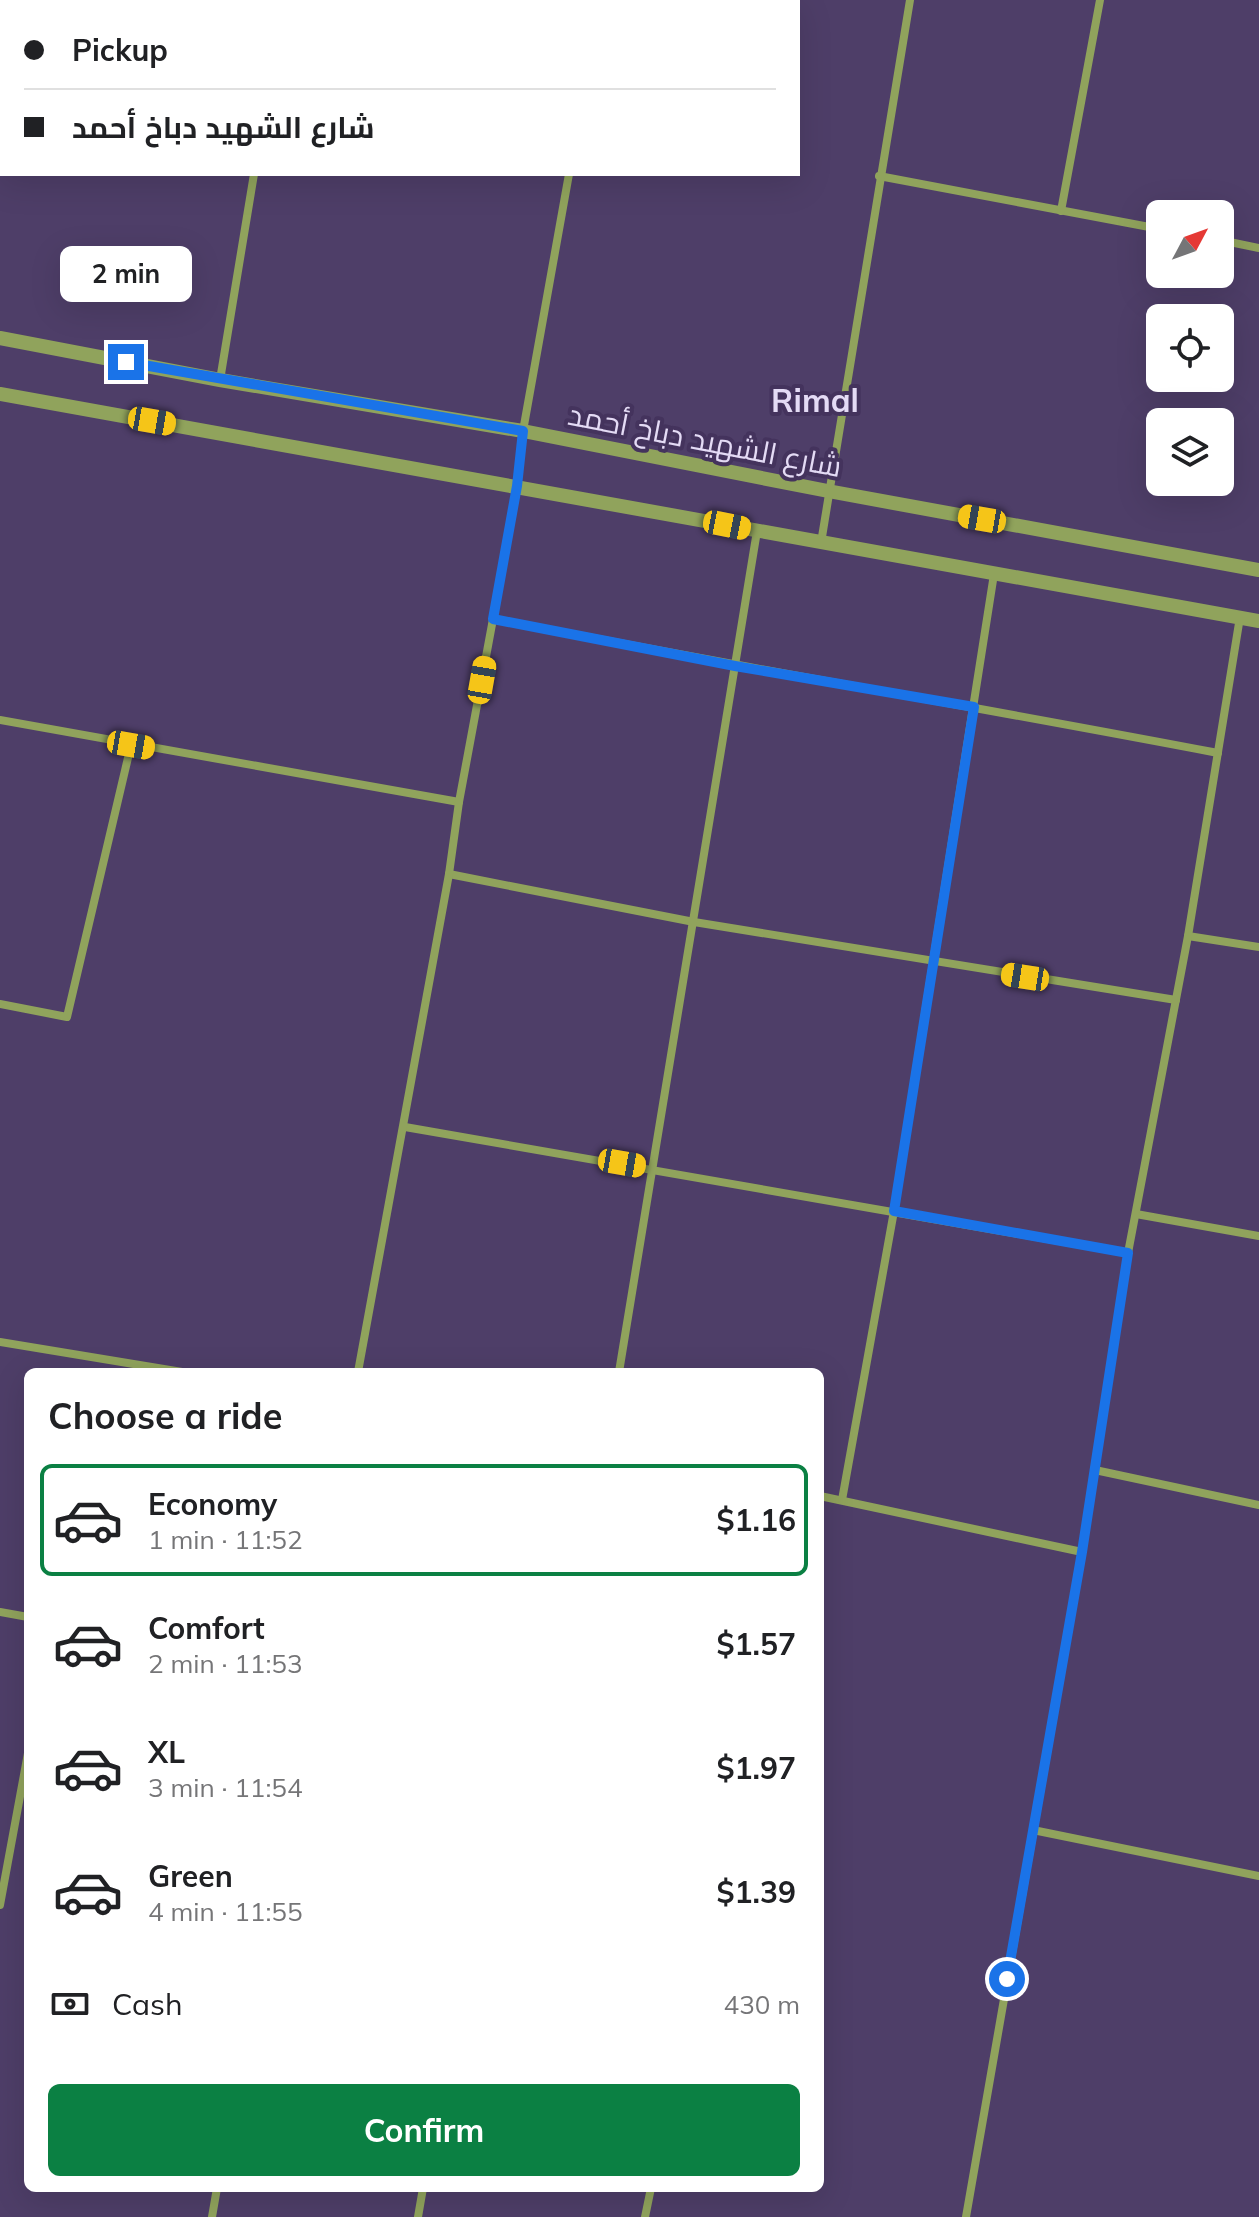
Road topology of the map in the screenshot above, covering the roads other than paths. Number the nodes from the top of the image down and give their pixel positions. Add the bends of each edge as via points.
1 (910, 0) edge
2 (1100, 0) edge
3 (254, 176) edge
4 (569, 176) edge
5 (879, 176) junction
6 (1061, 211) junction
7 (1146, 226) edge
8 (1234, 243) edge
9 (1259, 248) edge
10 (0, 338) edge
11 (220, 380) junction
12 (0, 394) edge
13 (523, 431) junction
14 (517, 486) junction
15 (828, 491) junction
16 (757, 531) junction
17 (821, 543) junction
18 (1259, 570) edge
19 (994, 574) junction
20 (1240, 617) junction
21 (493, 619) junction
22 (1259, 621) edge
23 (735, 666) junction
24 (974, 707) junction
25 (0, 720) edge
26 (131, 745) junction
27 (1218, 753) junction
28 (459, 802) junction
29 (449, 874) junction
30 (694, 922) junction
31 (1188, 936) junction
32 (1259, 947) edge
33 (935, 963) junction
34 (1176, 1000) junction
35 (0, 1004) edge
36 (405, 1127) junction
37 (653, 1169) junction
38 (894, 1211) junction
39 (1136, 1214) junction
40 (1259, 1236) edge
41 (1128, 1253) junction
42 (0, 1342) edge
43 (158, 1368) edge
44 (359, 1368) edge
45 (620, 1368) edge
46 (1095, 1470) junction
47 (824, 1497) edge
48 (842, 1500) junction
49 (1259, 1505) edge
50 (1082, 1552) junction
51 (0, 1612) edge
52 (24, 1616) edge
53 (24, 1775) edge
54 (1033, 1830) junction
55 (1259, 1876) edge
56 (0, 1905) edge
57 (216, 2192) edge
58 (422, 2192) edge
59 (650, 2192) edge
60 (212, 2217) edge
61 (418, 2217) edge
62 (645, 2217) edge
63 (966, 2217) edge

1 - 5 street
2 - 6 street
3 - 11 street
4 - 13 street
5 - 6 street
5 - 15 street
6 - 7 street
8 - 9 street
10 - 11 street, شارع الشهيد دباخ أحمد
11 - 13 street, شارع الشهيد دباخ أحمد
12 - 14 street
13 - 14 street
13 - 15 street, شارع الشهيد دباخ أحمد
14 - 16 street
14 - 21 street
15 - 17 street
15 - 18 street, شارع الشهيد دباخ أحمد
16 - 17 street
16 - 23 street
17 - 19 street
19 - 20 street
19 - 24 street
20 - 22 street
20 - 27 street
21 - 23 street
21 - 28 street
23 - 24 street
23 - 30 street
24 - 27 street
24 - 33 street
25 - 26 street
26 - 28 street
26 - 35 street via 67,1017
27 - 31 street
28 - 29 street
29 - 30 street
29 - 36 street
30 - 33 street
30 - 37 street
31 - 32 street
31 - 34 street
33 - 34 street
33 - 38 street
34 - 39 street
36 - 37 street
36 - 44 street
37 - 38 street
37 - 45 street
38 - 41 street
38 - 48 street
39 - 40 street
39 - 41 street
41 - 46 street
42 - 43 street
46 - 49 street
46 - 50 street
47 - 48 street
48 - 50 street
50 - 54 street
51 - 52 street
53 - 56 street
54 - 55 street
54 - 63 street
57 - 60 street
58 - 61 street
59 - 62 street

